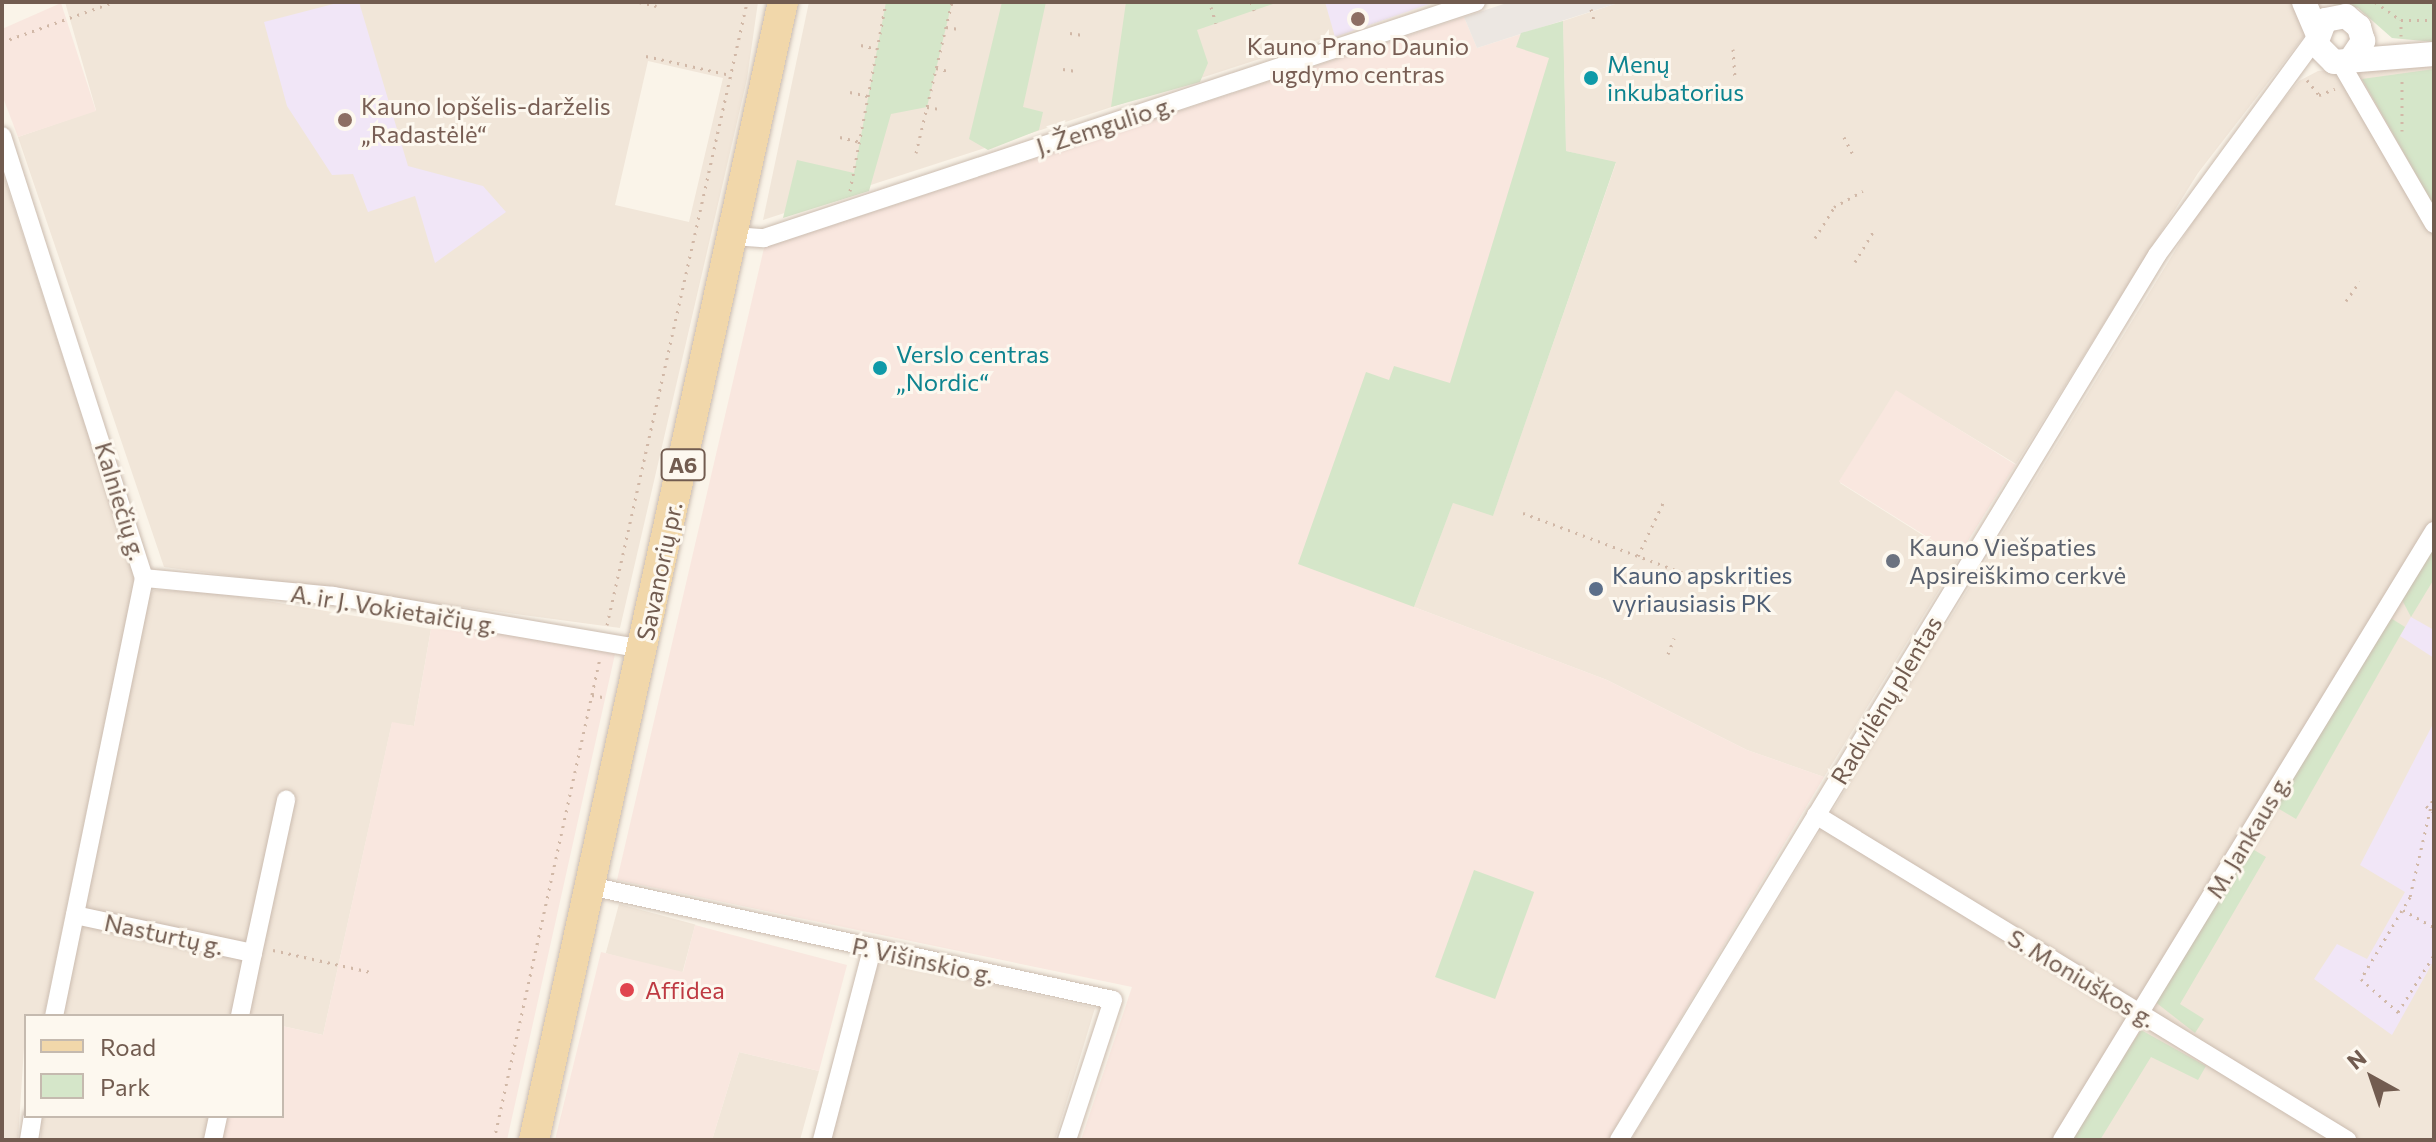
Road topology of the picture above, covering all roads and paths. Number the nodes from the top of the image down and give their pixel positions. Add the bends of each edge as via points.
1 (114, 2) edge
2 (639, 2) edge
3 (747, 2) edge
4 (783, 2) edge
5 (886, 2) edge
6 (952, 2) edge
7 (1251, 2) edge
8 (1476, 2) edge
9 (2307, 2) edge
10 (2375, 2) edge
11 (657, 6) dead end
12 (1211, 7) dead end
13 (1591, 9) dead end
14 (1254, 10) dead end
15 (1594, 20) dead end
16 (2434, 20) edge
17 (2349, 21) junction
18 (1216, 23) dead end
19 (946, 27) junction
20 (959, 29) dead end
21 (1070, 33) dead end
22 (1083, 35) dead end
23 (2, 42) edge
24 (861, 45) dead end
25 (877, 49) junction
26 (1733, 49) dead end
27 (2330, 50) junction
28 (2434, 54) edge
29 (646, 56) dead end
30 (2401, 60) junction
31 (936, 68) junction
32 (1063, 69) dead end
33 (948, 71) dead end
34 (1076, 71) dead end
35 (730, 75) junction
36 (1735, 76) dead end
37 (850, 92) dead end
38 (868, 96) junction
39 (927, 107) junction
40 (939, 109) dead end
41 (2, 136) edge
42 (840, 137) dead end
43 (1844, 137) dead end
44 (860, 142) junction
45 (916, 153) dead end
46 (1853, 155) dead end
47 (2402, 169) junction
48 (1863, 191) dead end
49 (847, 210) junction
50 (2434, 224) edge
51 (1874, 230) dead end
52 (733, 236) junction
53 (1815, 238) dead end
54 (1855, 262) dead end
55 (2360, 281) dead end
56 (2346, 301) dead end
57 (1663, 503) dead end
58 (1523, 513) dead end
59 (2434, 531) edge
60 (1638, 556) junction
61 (144, 578) junction
62 (1697, 578) dead end
63 (1674, 638) dead end
64 (604, 641) junction
65 (642, 649) junction
66 (1668, 654) dead end
67 (2434, 793) edge
68 (286, 800) dead end
69 (2426, 806) junction
70 (2434, 812) edge
71 (1816, 815) junction
72 (590, 886) junction
73 (2403, 910) junction
74 (75, 915) junction
75 (2434, 927) edge
76 (872, 949) junction
77 (254, 950) junction
78 (2434, 955) edge
79 (371, 972) dead end
80 (2140, 1013) junction
81 (54, 1014) edge
82 (240, 1014) edge
83 (33, 1118) edge
84 (218, 1118) edge
85 (29, 1140) edge
86 (213, 1140) edge
87 (494, 1140) edge
88 (534, 1140) edge
89 (822, 1140) edge
90 (1067, 1140) edge
91 (1619, 1140) edge
92 (2062, 1140) edge
93 (2347, 1140) edge

1 - 23 path
2 - 11 path
3 - 35 path
4 - 52 main road, Savanorių pr. / A6
5 - 25 path
6 - 19 path
7 - 14 path
8 - 49 street, J. Žemgulio g.
9 - 17 street
9 - 27 street
10 - 16 path via 2401,20
12 - 18 path
13 - 15 path
17 - 27 street
17 - 27 street via 2363,41
17 - 30 street
19 - 20 path
19 - 31 path
21 - 22 path
24 - 25 path
25 - 38 path
26 - 36 path
27 - 30 street
27 - 47 street
27 - 71 street, Radvilėnų plentas via 2298,69 2226,153 2157,255
28 - 30 street
29 - 35 path
30 - 47 path
31 - 33 path
31 - 39 path
32 - 34 path
35 - 64 path
37 - 38 path
38 - 44 path
39 - 40 path
39 - 45 path
41 - 61 street, Kalniečių g.
42 - 44 path
43 - 46 path
44 - 49 path
47 - 50 street
48 - 53 path via 1834,207
49 - 52 street, J. Žemgulio g. via 764,238
51 - 54 path
52 - 65 main road, Savanorių pr. / A6
55 - 56 path
57 - 60 path
58 - 60 path
59 - 80 street, M. Jankaus g.
60 - 62 path
61 - 64 street, A. ir J. Vokietaičių g. via 333,596
61 - 74 street, Kalniečių g.
63 - 66 path
64 - 65 street, A. ir J. Vokietaičių g.
64 - 87 path
65 - 72 main road, Savanorių pr. / A6
67 - 69 path
68 - 77 street, Nasturtų g.
69 - 70 path
69 - 73 path
71 - 80 street, S. Moniuškos g.
71 - 91 street, Radvilėnų plentas
72 - 76 street, P. Višinskio g.
72 - 88 main road, Savanorių pr. / A6
73 - 75 path
73 - 78 path via 2361,979 2398,1012
74 - 77 street, Nasturtų g.
74 - 81 street, Kalniečių g.
76 - 89 street
76 - 90 street, P. Višinskio g. via 1113,1000
77 - 79 path
77 - 82 street, Nasturtų g.
80 - 92 street, M. Jankaus g.
80 - 93 street, S. Moniuškos g.
83 - 85 street
84 - 86 street

